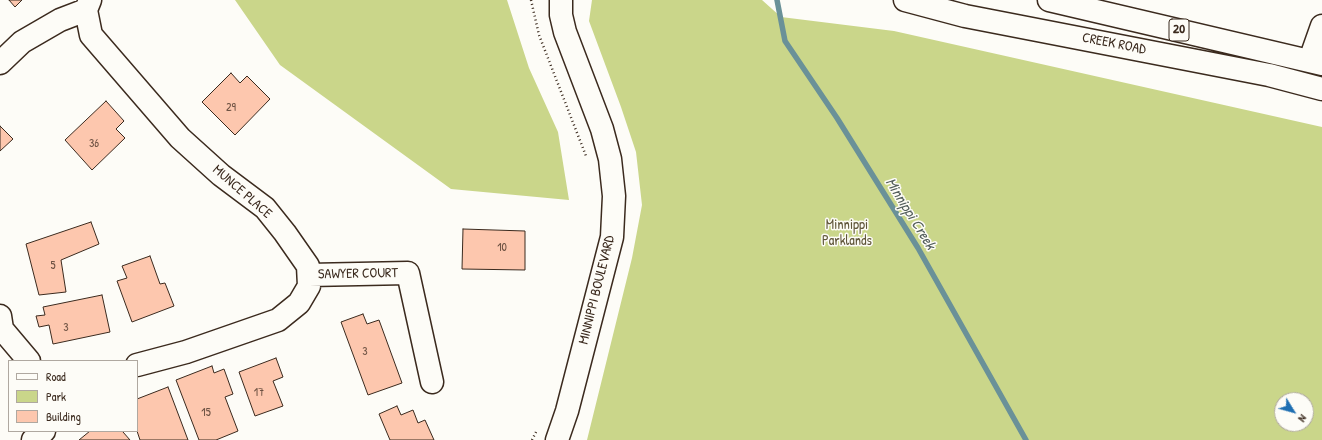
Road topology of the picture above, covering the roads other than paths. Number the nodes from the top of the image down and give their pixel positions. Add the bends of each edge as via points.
1 (561, 0) edge
2 (905, 0) edge
3 (1049, 0) edge
4 (88, 5) edge
5 (937, 5) edge
6 (1322, 26) edge
7 (1316, 62) edge
8 (0, 63) edge
9 (1322, 89) edge
10 (309, 275) junction
11 (0, 316) edge
12 (28, 360) edge
13 (138, 365) edge
14 (432, 382) dead end
15 (43, 432) edge
16 (33, 440) edge
17 (557, 440) edge

1 - 17 street, MINNIPPI BOULEVARD via 565,32 608,151 614,196 612,237 567,411
2 - 5 street, CREEK ROAD / 20
3 - 7 street, CREEK ROAD / 20
4 - 8 street, MUNCE PLACE via 22,42
4 - 10 street, MUNCE PLACE via 91,36 180,138 265,208 300,253 308,266
5 - 9 street, CREEK ROAD / 20 via 965,16 1269,75
6 - 7 street
10 - 13 street via 309,286 299,303 278,320 186,352
10 - 14 street, SAWYER COURT via 408,273
11 - 12 street via 2,329
15 - 16 street

